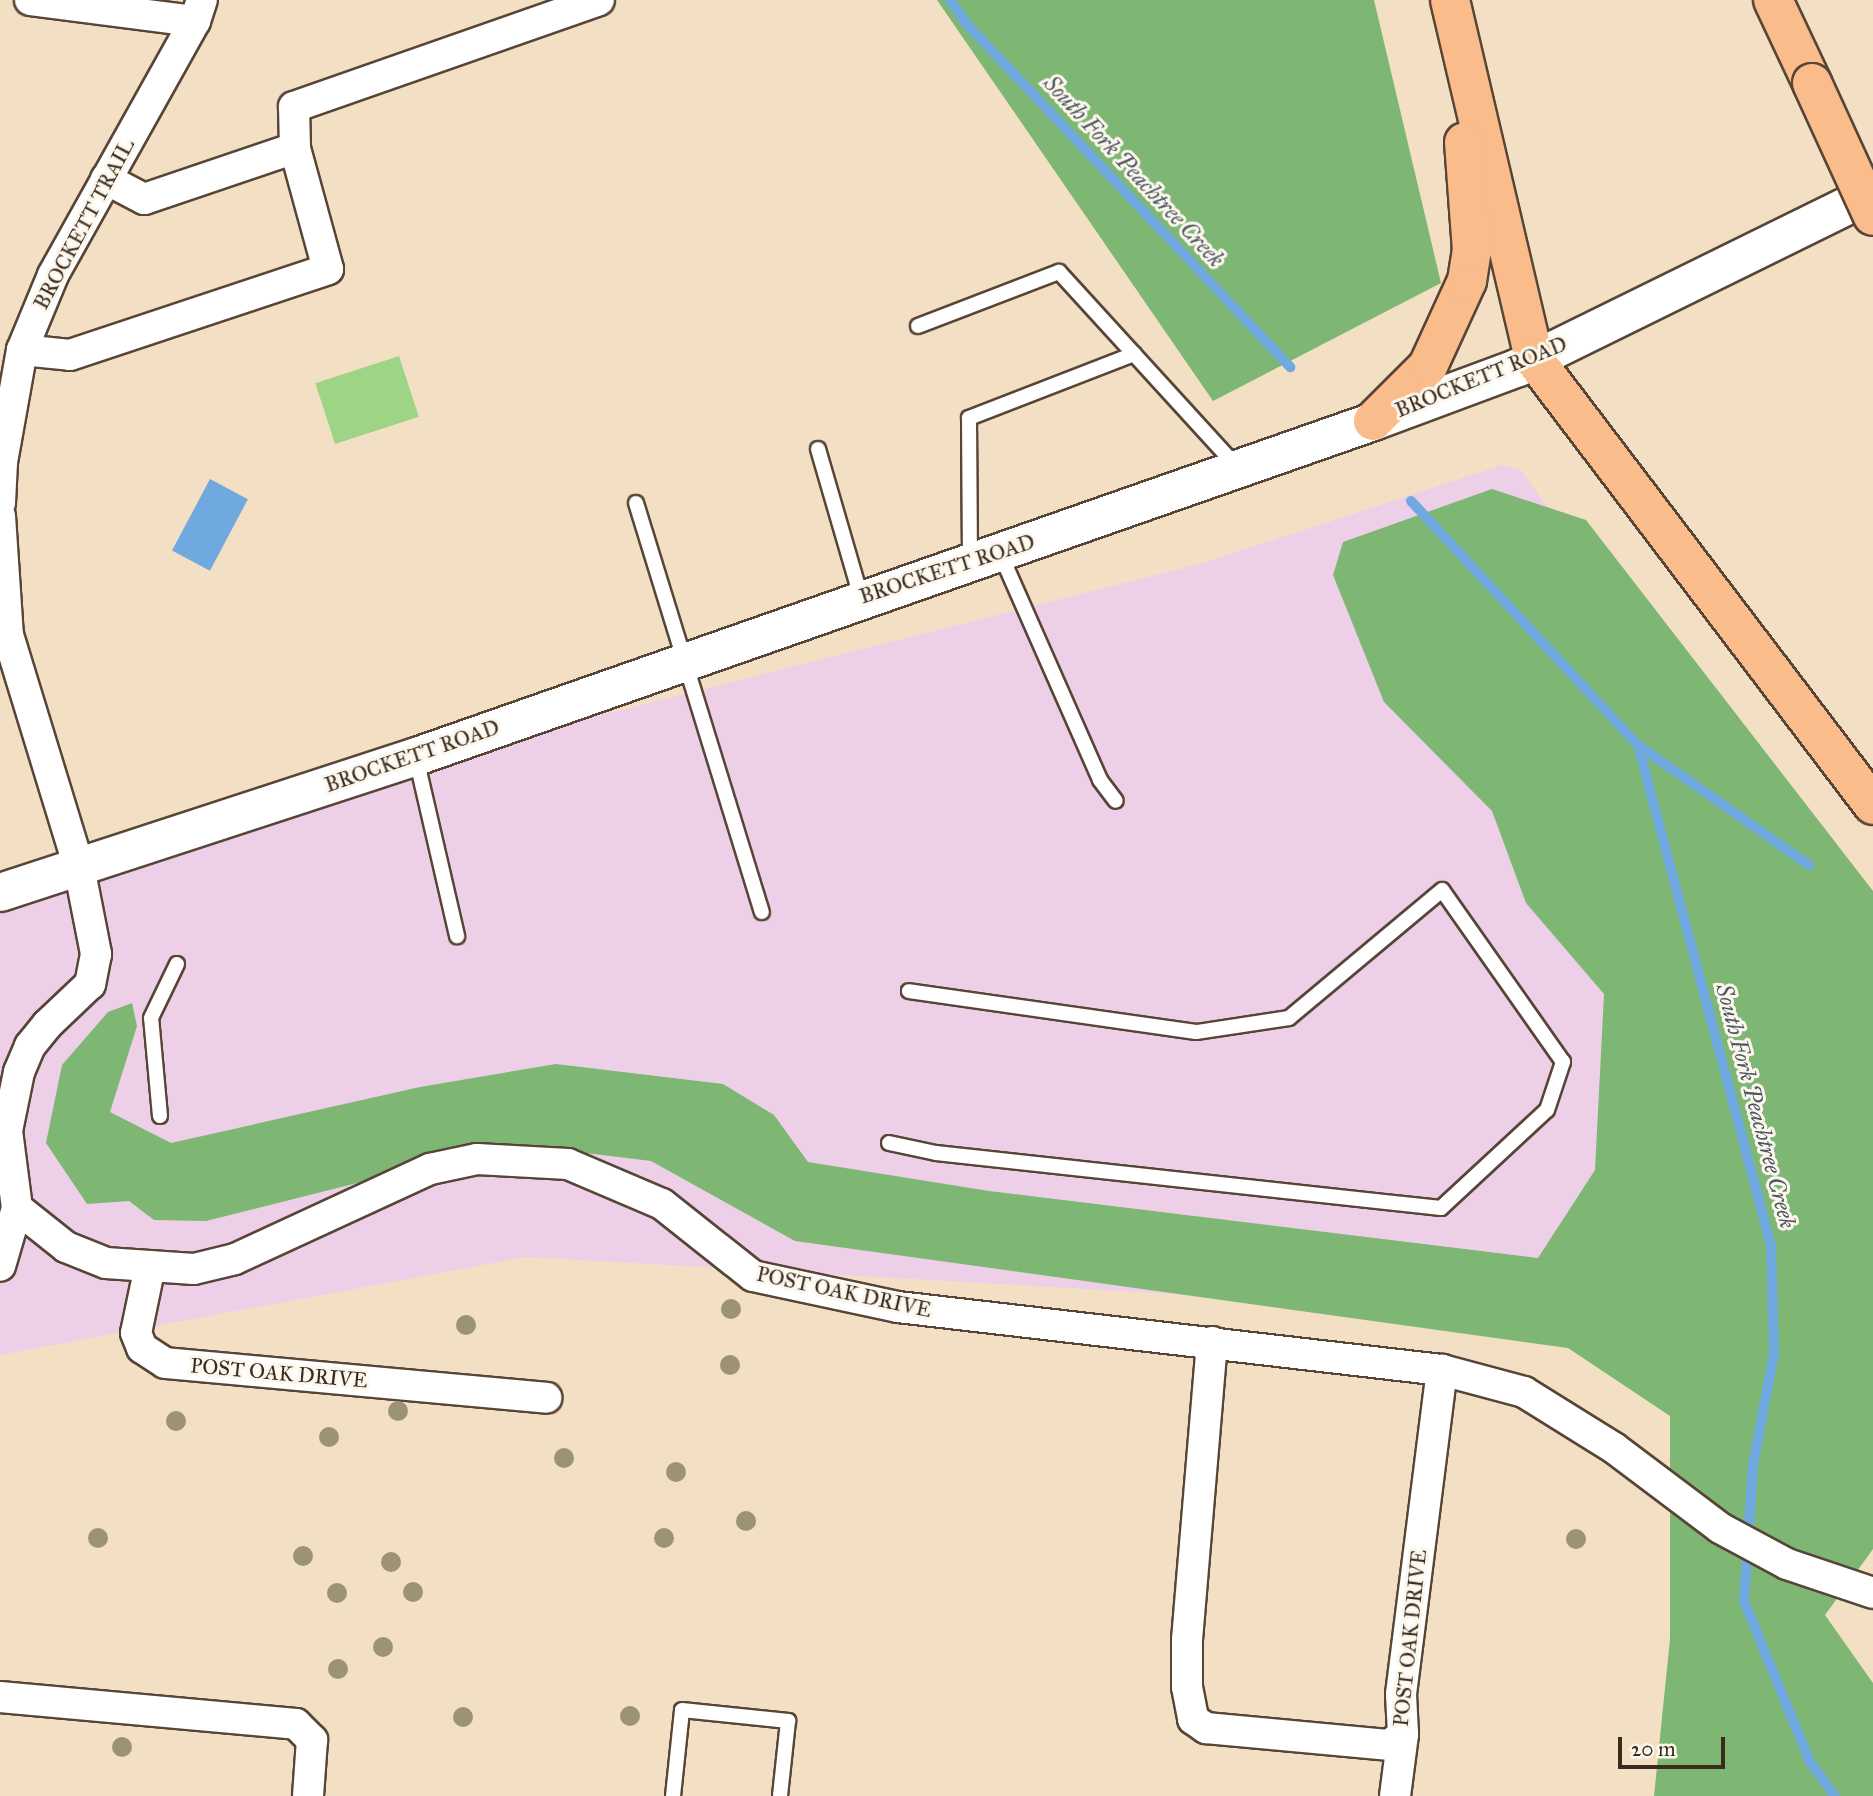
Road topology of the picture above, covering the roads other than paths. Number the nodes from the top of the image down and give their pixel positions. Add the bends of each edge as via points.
1 (30, 0) edge
2 (599, 0) edge
3 (1773, 0) edge
4 (198, 11) edge
5 (1453, 14) edge
6 (295, 148) junction
7 (106, 179) junction
8 (1873, 192) edge
9 (1873, 216) edge
10 (918, 326) dead end
11 (22, 350) junction
12 (1134, 354) junction
13 (1534, 359) junction
14 (1373, 421) junction
15 (818, 449) dead end
16 (1, 462) edge
17 (1239, 469) junction
18 (0, 503) edge
19 (636, 503) dead end
20 (0, 516) edge
21 (985, 556) junction
22 (1, 572) edge
23 (861, 597) junction
24 (685, 660) junction
25 (416, 756) junction
26 (1116, 801) dead end
27 (1873, 805) edge
28 (79, 867) junction
29 (0, 892) edge
30 (762, 912) dead end
31 (457, 936) dead end
32 (177, 964) dead end
33 (909, 991) dead end
34 (160, 1116) dead end
35 (889, 1143) dead end
36 (17, 1208) junction
37 (0, 1266) edge
38 (150, 1266) junction
39 (1212, 1342) junction
40 (1442, 1370) junction
41 (546, 1398) dead end
42 (1873, 1593) edge
43 (0, 1697) edge
44 (1403, 1734) junction
45 (308, 1796) edge
46 (673, 1796) edge
47 (780, 1796) edge
48 (1395, 1796) edge

1 - 4 street
2 - 6 street via 294,107
3 - 9 highway, bridge
4 - 7 street, BROCKETT TRAIL
5 - 13 highway
5 - 14 highway via 1472,251 1466,281 1429,366
6 - 7 street via 144,199
6 - 11 street via 328,269 70,355
7 - 11 street, BROCKETT TRAIL via 53,275
8 - 13 street, BROCKETT ROAD
10 - 12 lane via 1059,272
11 - 16 street, BROCKETT TRAIL
12 - 17 lane
12 - 21 lane via 970,418
13 - 14 street, BROCKETT ROAD
13 - 27 highway
14 - 17 street, BROCKETT ROAD
15 - 23 lane
16 - 18 street, BROCKETT TRAIL
17 - 21 street, BROCKETT ROAD
19 - 24 lane
20 - 22 street
21 - 23 street, BROCKETT ROAD
21 - 26 lane via 1100,780
22 - 28 street via 8,635
23 - 24 street, BROCKETT ROAD
24 - 25 street, BROCKETT ROAD
24 - 30 lane
25 - 28 street, BROCKETT ROAD
25 - 31 lane
28 - 29 street, BROCKETT ROAD
28 - 36 street via 94,930 94,973 80,997 30,1046 19,1072 7,1131
32 - 34 lane via 151,1018
33 - 35 lane via 1196,1032 1289,1018 1443,890 1563,1062 1547,1110 1441,1208 936,1153
36 - 37 street
36 - 38 street, POST OAK DRIVE via 66,1247 106,1263
38 - 39 street, POST OAK DRIVE via 194,1269 234,1259 430,1169 477,1159 568,1164 662,1203 752,1276 898,1307
38 - 41 street, POST OAK DRIVE via 136,1333 142,1348 165,1363
39 - 40 street, POST OAK DRIVE
39 - 44 street, POST OAK DRIVE via 1187,1640 1187,1688 1194,1719 1206,1728 1390,1745
40 - 42 street, POST OAK DRIVE via 1524,1392 1614,1448 1720,1528 1787,1564
40 - 44 street, POST OAK DRIVE via 1402,1694
43 - 45 street via 296,1724 312,1740
44 - 48 street
46 - 47 lane via 682,1710 788,1721

